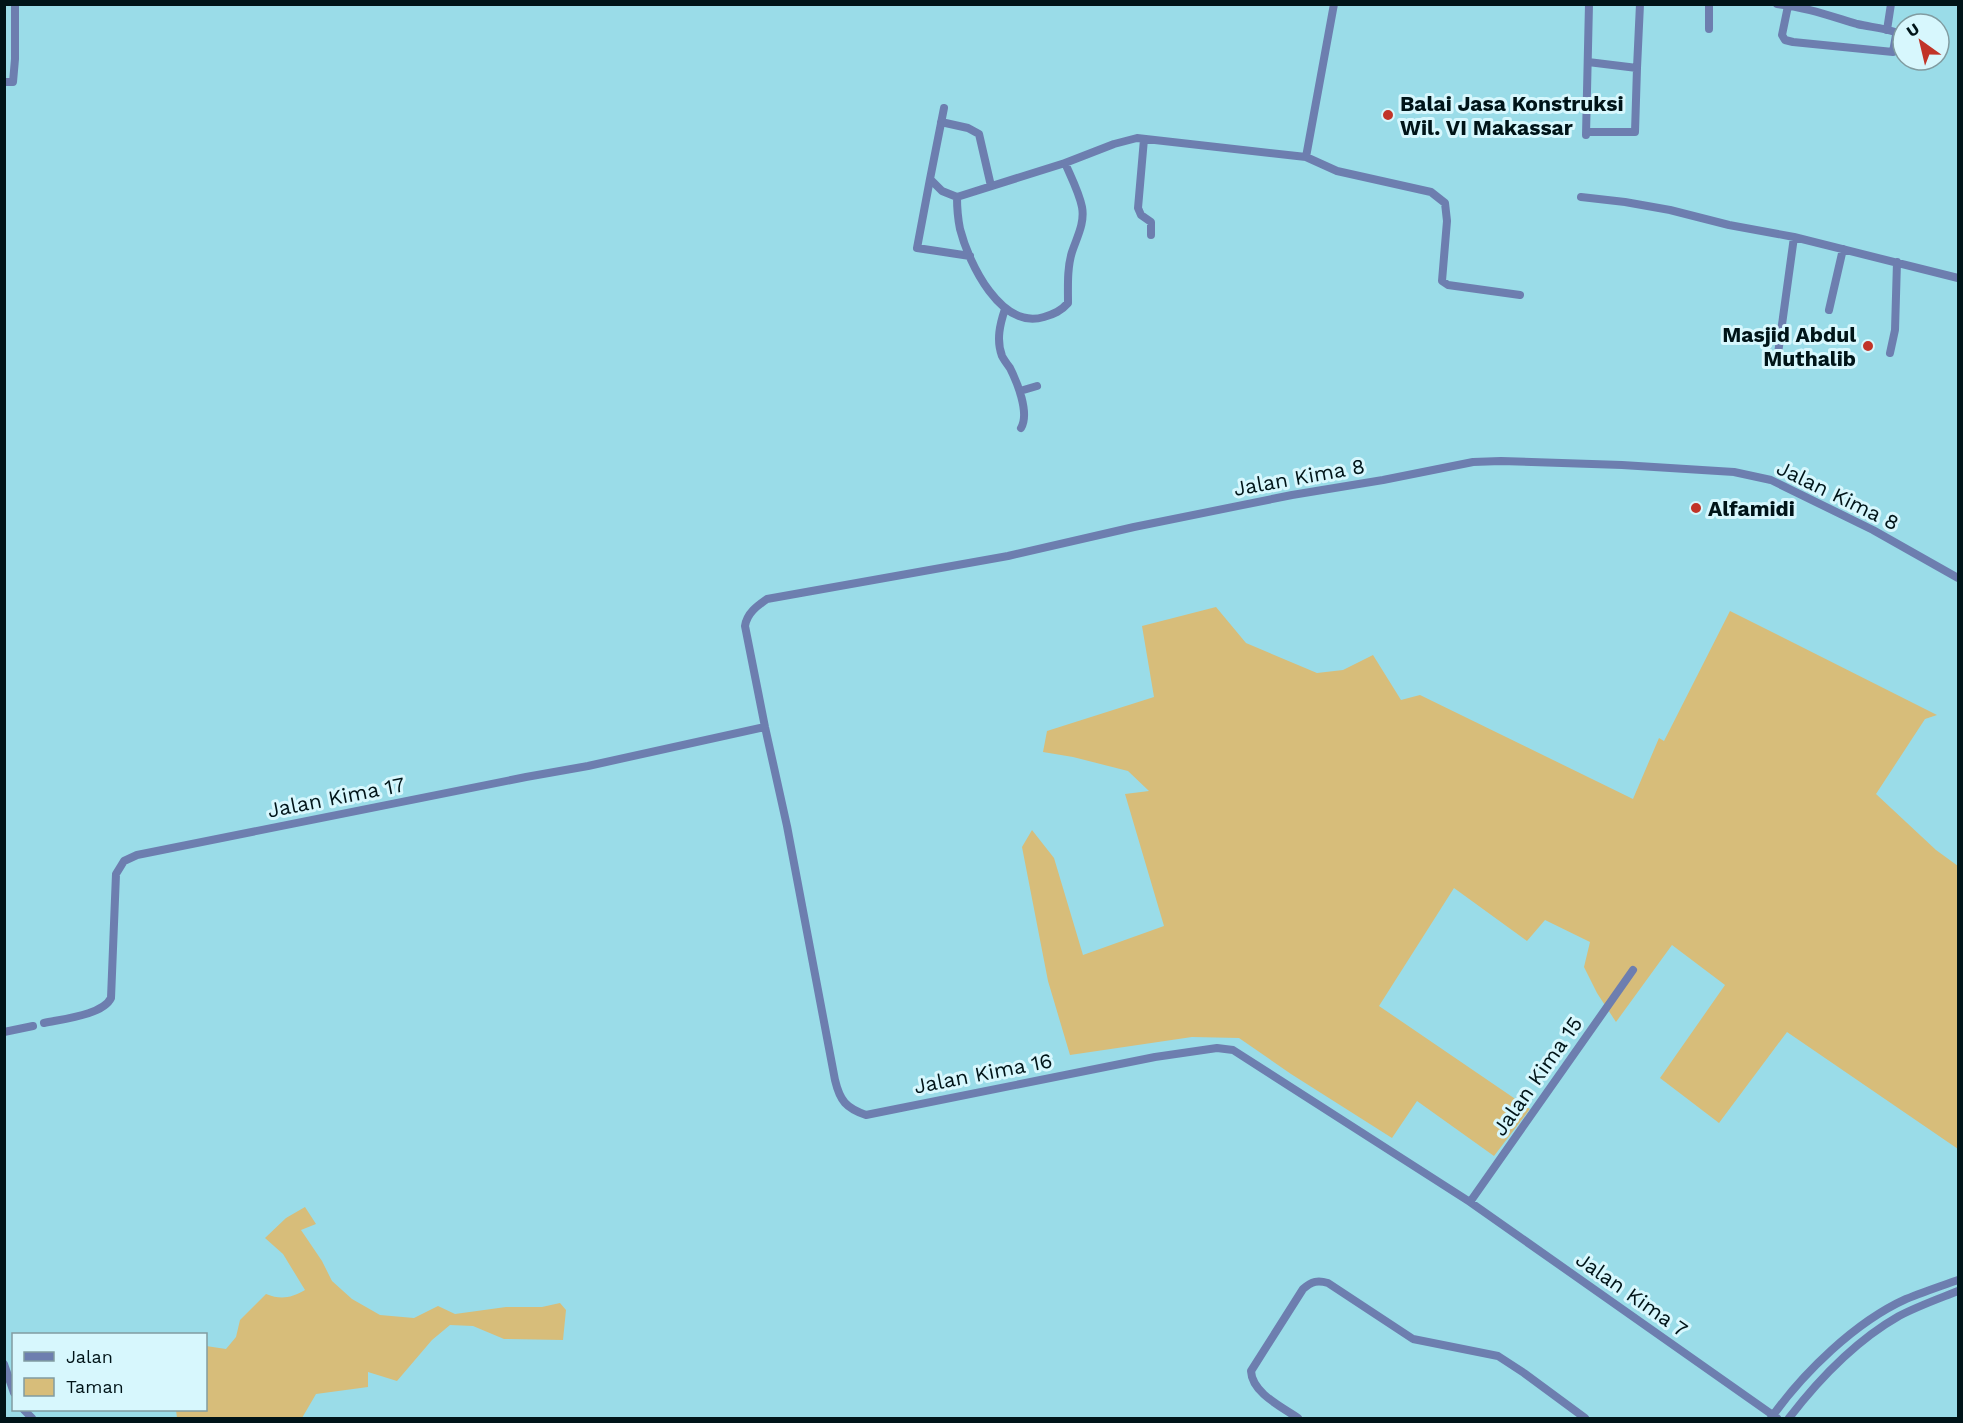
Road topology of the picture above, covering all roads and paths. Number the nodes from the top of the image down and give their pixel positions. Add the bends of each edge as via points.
1 (15, 4) edge
2 (1334, 4) edge
3 (1590, 4) edge
4 (1640, 4) edge
5 (1709, 4) edge
6 (1777, 4) edge
7 (1891, 4) edge
8 (1788, 6) edge
9 (1708, 29) dead end
10 (1888, 30) junction
11 (1588, 62) junction
12 (1637, 68) junction
13 (4, 82) edge
14 (944, 108) dead end
15 (941, 122) junction
16 (1144, 139) junction
17 (1306, 157) junction
18 (1065, 163) junction
19 (930, 179) junction
20 (991, 186) junction
21 (957, 197) junction
22 (1581, 197) dead end
23 (1151, 235) dead end
24 (1794, 237) junction
25 (1843, 249) junction
26 (970, 256) junction
27 (1897, 262) junction
28 (1959, 278) edge
29 (1520, 295) dead end
30 (1005, 309) junction
31 (1829, 310) dead end
32 (1890, 353) dead end
33 (1777, 361) dead end
34 (1037, 386) dead end
35 (1020, 391) junction
36 (1022, 428) dead end
37 (1959, 578) edge
38 (765, 727) junction
39 (1633, 970) dead end
40 (44, 1023) dead end
41 (33, 1026) dead end
42 (4, 1032) edge
43 (1470, 1202) junction
44 (1959, 1280) edge
45 (1959, 1292) edge
46 (4, 1364) edge
47 (12, 1387) edge
48 (1774, 1418) edge
49 (1298, 1419) edge
50 (1585, 1419) edge
51 (1789, 1419) edge

1 - 13 street via 13,82
2 - 17 street
3 - 11 street
4 - 12 street
5 - 9 street
6 - 8 street
7 - 10 street
8 - 10 street
8 - 10 street via 1782,35 1793,42 1893,53 1896,34
11 - 12 street
11 - 12 street via 1586,134 1635,132
14 - 15 street
15 - 19 street
15 - 20 street via 979,134
16 - 17 street
16 - 18 street via 1126,140
16 - 23 street via 1138,208 1151,222
17 - 29 street via 1337,171 1431,192 1445,203 1442,281
18 - 20 street
18 - 30 street via 1082,206 1069,268 1068,303 1061,311 1028,320
19 - 21 street via 942,191
19 - 26 street via 917,248
20 - 21 street
21 - 26 street via 960,228
22 - 24 street via 1670,210
24 - 25 street
24 - 33 street
25 - 27 street
25 - 31 street
26 - 30 street
27 - 28 street
27 - 32 street via 1895,330
30 - 35 street via 999,333 1002,356
34 - 35 street
35 - 36 street
37 - 38 street, Jalan Kima 8 via 1771,480 1734,472 1622,465 1473,462 767,599 752,611 745,626
38 - 40 street, Jalan Kima 17 via 137,855 124,861 116,874 109,1003 95,1012
38 - 43 street, Jalan Kima 16 via 835,1080 839,1093 853,1110 866,1115 1155,1057 1225,1048
39 - 43 street, Jalan Kima 15
41 - 42 street
43 - 48 street, Jalan Kima 7
44 - 48 street via 1906,1299 1877,1315 1814,1367
45 - 51 street via 1899,1316 1870,1335 1830,1369
46 - 47 street
49 - 50 street via 1257,1388 1251,1371 1304,1289 1317,1281 1328,1283 1413,1339 1498,1356

